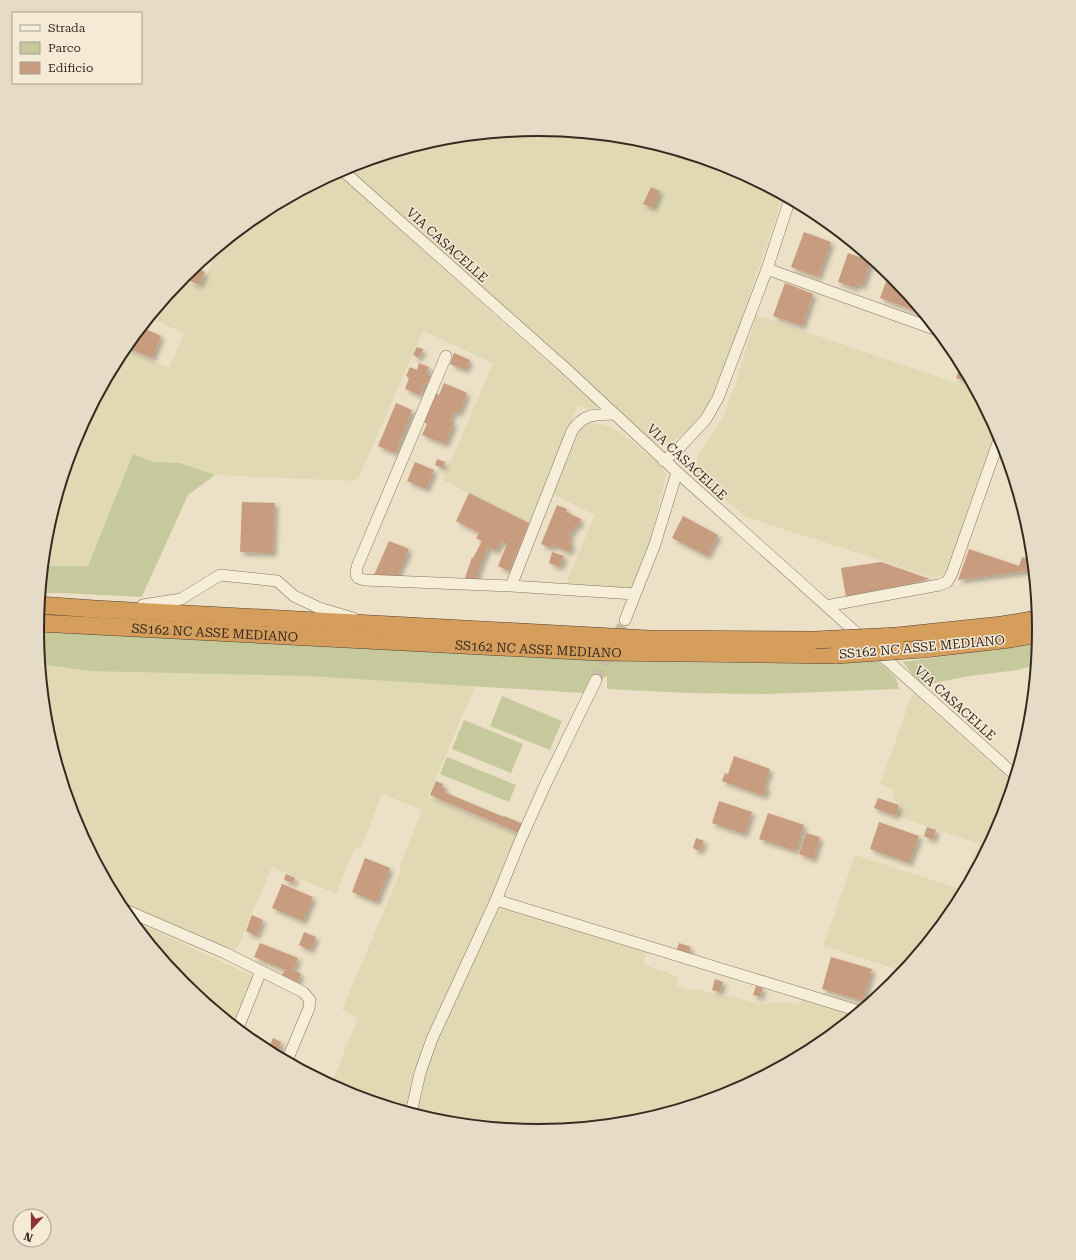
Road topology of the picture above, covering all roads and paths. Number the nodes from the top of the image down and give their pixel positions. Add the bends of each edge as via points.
1 (347, 175) edge
2 (788, 204) edge
3 (767, 269) junction
4 (929, 327) edge
5 (446, 356) dead end
6 (614, 414) junction
7 (996, 447) edge
8 (664, 460) junction
9 (677, 472) junction
10 (511, 586) junction
11 (635, 594) junction
12 (45, 605) edge
13 (826, 606) junction
14 (95, 609) junction
15 (1032, 619) edge
16 (624, 620) tunnel mouth
17 (44, 623) edge
18 (371, 623) junction
19 (1032, 635) edge
20 (596, 680) tunnel mouth
21 (1011, 771) edge
22 (496, 900) junction
23 (134, 913) edge
24 (261, 971) junction
25 (853, 1010) edge
26 (240, 1024) edge
27 (289, 1057) edge
28 (412, 1108) edge

1 - 6 street, VIA CASACELLE
2 - 3 street
3 - 4 street
3 - 8 street via 718,398 706,419
5 - 10 street via 357,567 356,575 365,580
6 - 8 street, VIA CASACELLE
6 - 10 street via 584,418 572,431
7 - 13 street via 947,582
8 - 9 street, VIA CASACELLE
9 - 11 street
9 - 13 street, VIA CASACELLE
10 - 11 street
11 - 16 street
12 - 14 highway, SS162 NC ASSE MEDIANO
13 - 21 street, VIA CASACELLE
14 - 18 highway, SS162 NC ASSE MEDIANO
14 - 18 street via 181,599 220,574 277,581 294,596 319,608
15 - 18 highway, SS162 NC ASSE MEDIANO, bridge via 1002,625 897,636 815,640 649,639
17 - 19 highway, SS162 NC ASSE MEDIANO, bridge via 598,652 836,655 924,649
20 - 22 street via 546,783
22 - 25 street
22 - 28 street via 432,1040 420,1073
23 - 24 street
24 - 26 street
24 - 27 street via 303,992 310,1000

